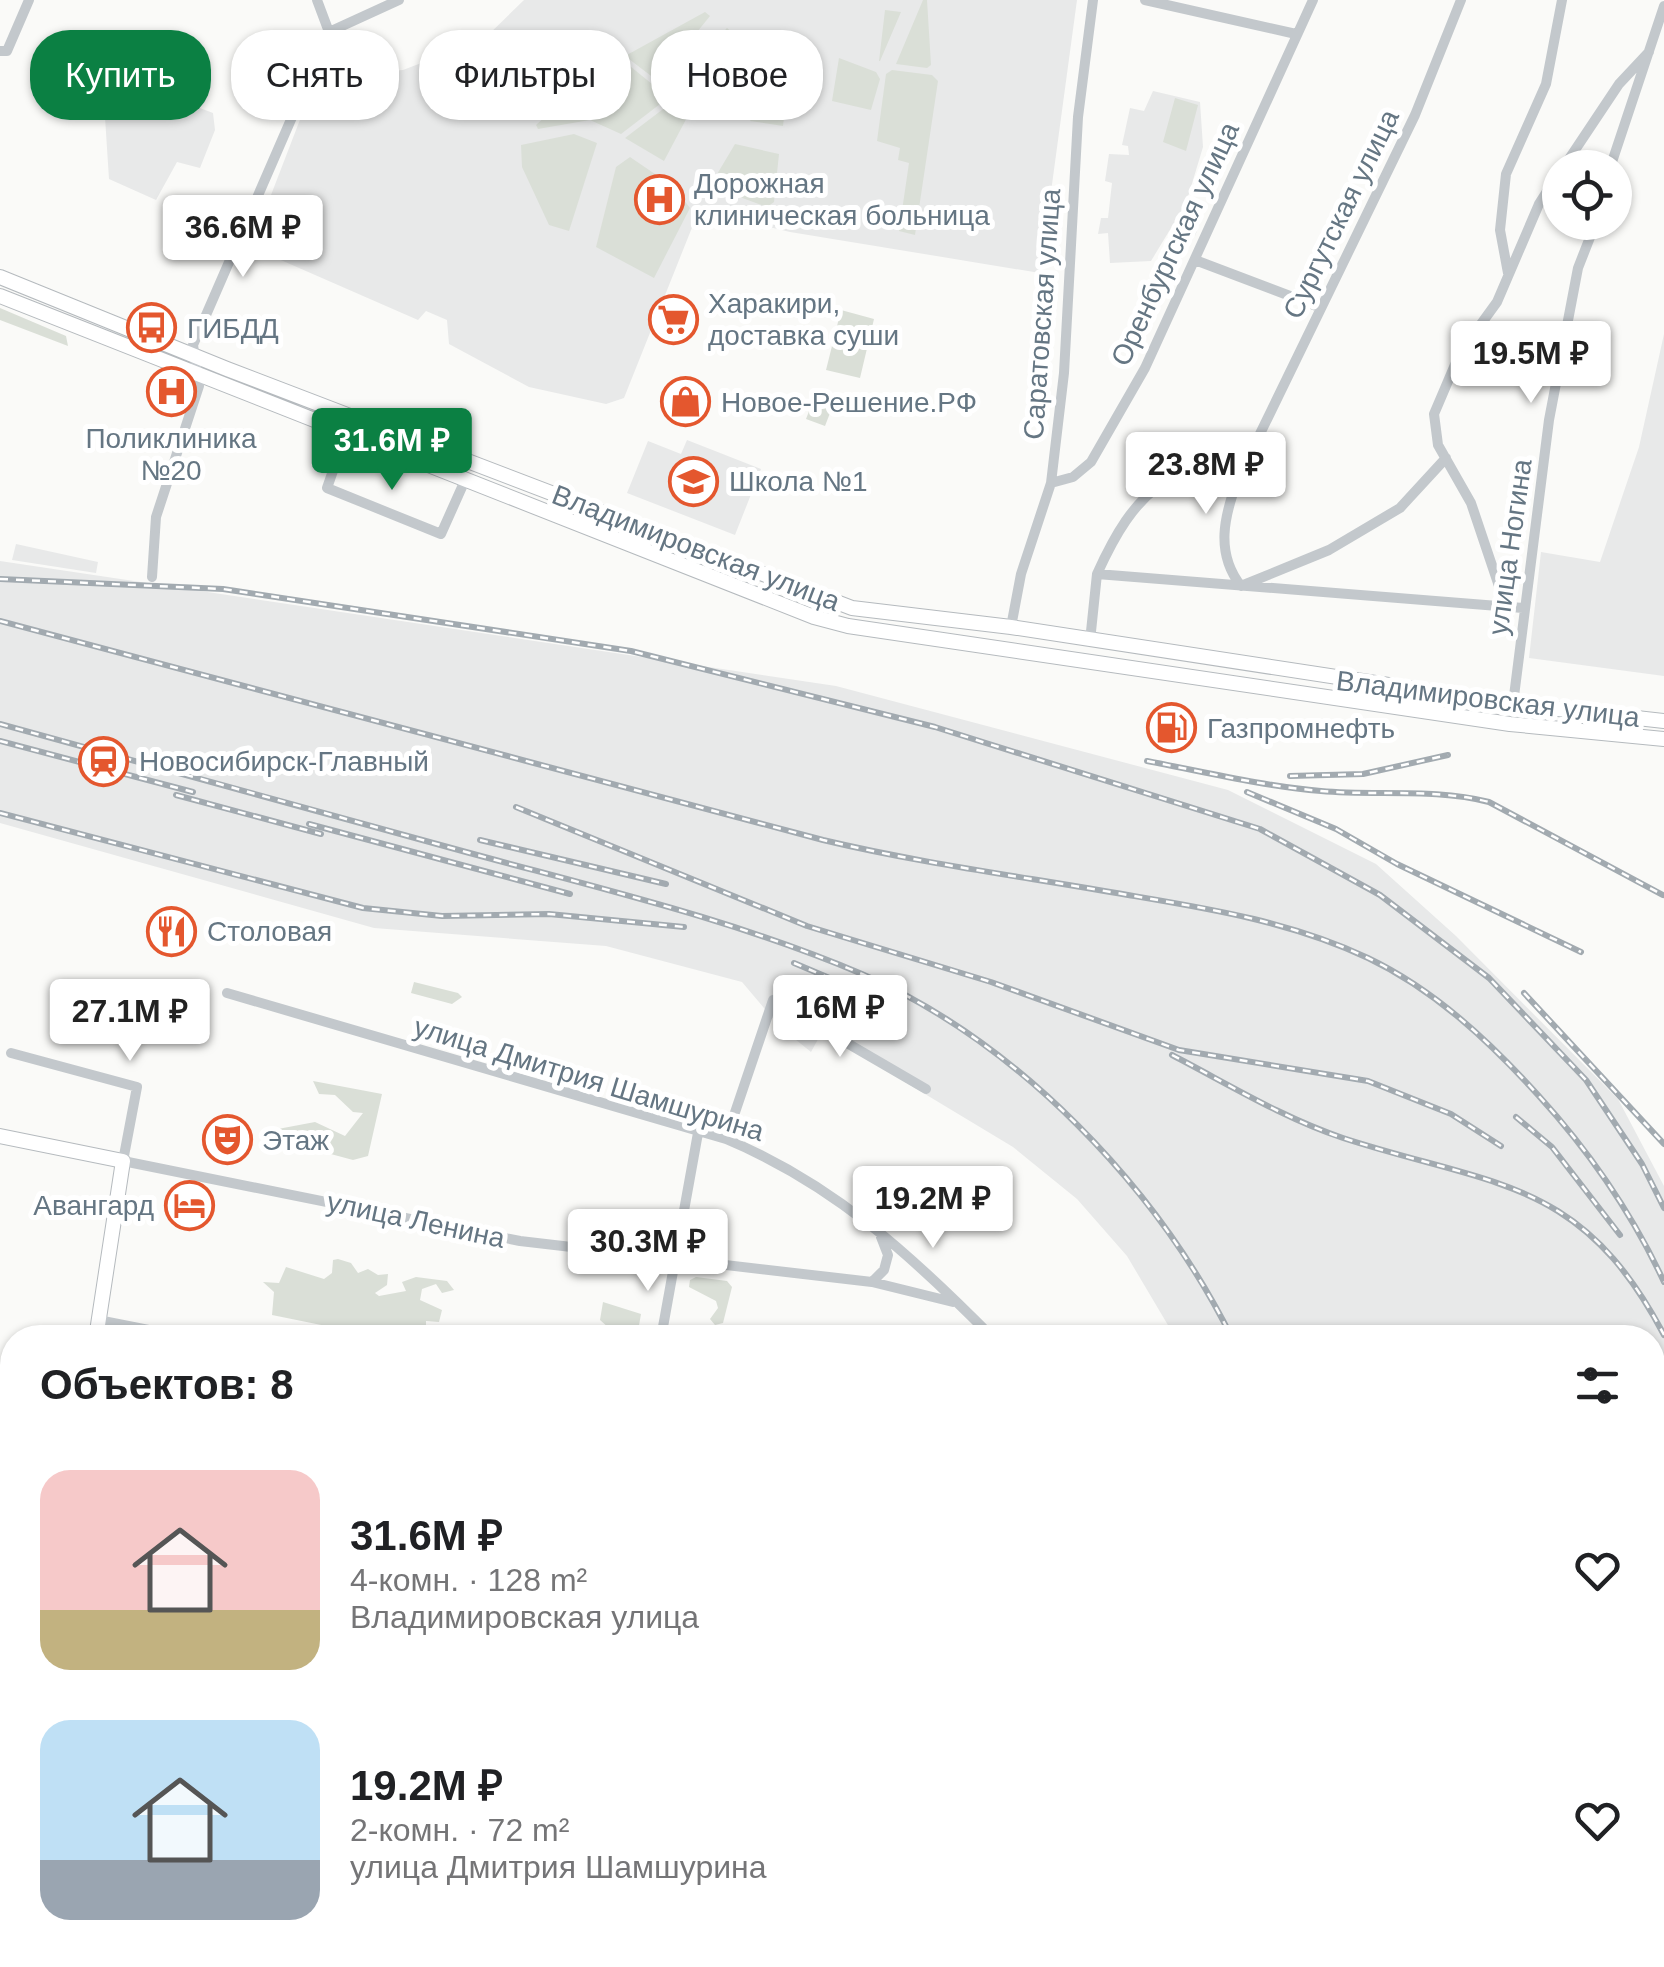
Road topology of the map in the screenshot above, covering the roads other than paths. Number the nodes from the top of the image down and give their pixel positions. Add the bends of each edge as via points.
1 (29, 0) edge
2 (318, 0) edge
3 (398, 0) edge
4 (1093, 0) edge
5 (1145, 0) edge
6 (1217, 0) edge
7 (1313, 0) edge
8 (1461, 0) edge
9 (1562, 0) edge
10 (1664, 6) edge
11 (1215, 14) junction
12 (328, 30) edge
13 (333, 30) edge
14 (1296, 34) junction
15 (1653, 47) junction
16 (0, 51) edge
17 (291, 120) edge
18 (1574, 150) edge
19 (1614, 150) edge
20 (1542, 199) edge
21 (1589, 240) edge
22 (1194, 260) junction
23 (1508, 274) junction
24 (0, 277) edge
25 (0, 296) edge
26 (1318, 308) junction
27 (194, 355) junction
28 (197, 376) junction
29 (343, 442) dead end
30 (1255, 445) junction
31 (1446, 458) junction
32 (1051, 483) junction
33 (462, 487) dead end
34 (1097, 574) junction
35 (152, 577) dead end
36 (1241, 586) junction
37 (1506, 606) junction
38 (1523, 608) junction
39 (1011, 627) junction
40 (1090, 641) junction
41 (1513, 704) junction
42 (1664, 721) edge
43 (1664, 739) edge
44 (227, 992) dead end
45 (11, 1053) dead end
46 (926, 1089) dead end
47 (698, 1133) junction
48 (0, 1136) edge
49 (726, 1140) junction
50 (123, 1161) junction
51 (880, 1236) junction
52 (674, 1257) junction
53 (872, 1282) junction
54 (953, 1302) junction
55 (98, 1320) junction
56 (97, 1325) edge
57 (123, 1325) edge
58 (663, 1325) edge
59 (978, 1325) edge

1 - 16 street via 7,51
2 - 12 street
3 - 13 street
4 - 32 street, Саратовская улица
5 - 11 street
6 - 11 street
7 - 14 street, Оренбургская улица
8 - 26 street, Сургутская улица via 1415,116
9 - 23 street via 1546,84 1506,174 1500,230
10 - 15 street
11 - 14 street
14 - 22 street, Оренбургская улица
15 - 18 street
15 - 19 street
17 - 27 street
20 - 23 street
21 - 38 street, улица Ногина via 1549,420
22 - 26 street
22 - 32 street, Оренбургская улица via 1092,462
23 - 31 street via 1492,312 1460,353 1434,414 1433,430
24 - 27 main road, Владимировская улица
25 - 28 main road, Владимировская улица
26 - 30 street, Сургутская улица
27 - 28 street
27 - 39 main road, Владимировская улица via 819,598
28 - 35 street via 156,518
28 - 43 main road, Владимировская улица via 848,626 1510,724
29 - 33 street via 327,488 442,534
30 - 34 street via 1166,478 1119,526
30 - 36 street, Сургутская улица via 1228,505 1222,538 1229,570
31 - 36 street via 1400,508 1329,550
31 - 37 street via 1471,503
32 - 39 street, Саратовская улица
34 - 36 street
34 - 40 street
36 - 37 street
37 - 38 street
38 - 41 street, улица Ногина
39 - 40 main road, Владимировская улица
40 - 41 main road, Владимировская улица
41 - 42 main road, Владимировская улица
44 - 47 street, улица Дмитрия Шамшурина
45 - 50 street via 137,1086
46 - 49 street via 773,1000
47 - 49 street, улица Дмитрия Шамшурина
47 - 52 street
48 - 50 main road, улица Ленина
49 - 51 street, улица Дмитрия Шамшурина via 786,1164
50 - 52 street, улица Ленина via 520,1241
50 - 55 main road
51 - 53 street via 888,1255
51 - 54 street, улица Дмитрия Шамшурина
52 - 53 street, улица Ленина
52 - 58 street
53 - 54 street, улица Ленина
54 - 59 street, улица Дмитрия Шамшурина
55 - 56 main road
55 - 57 street

